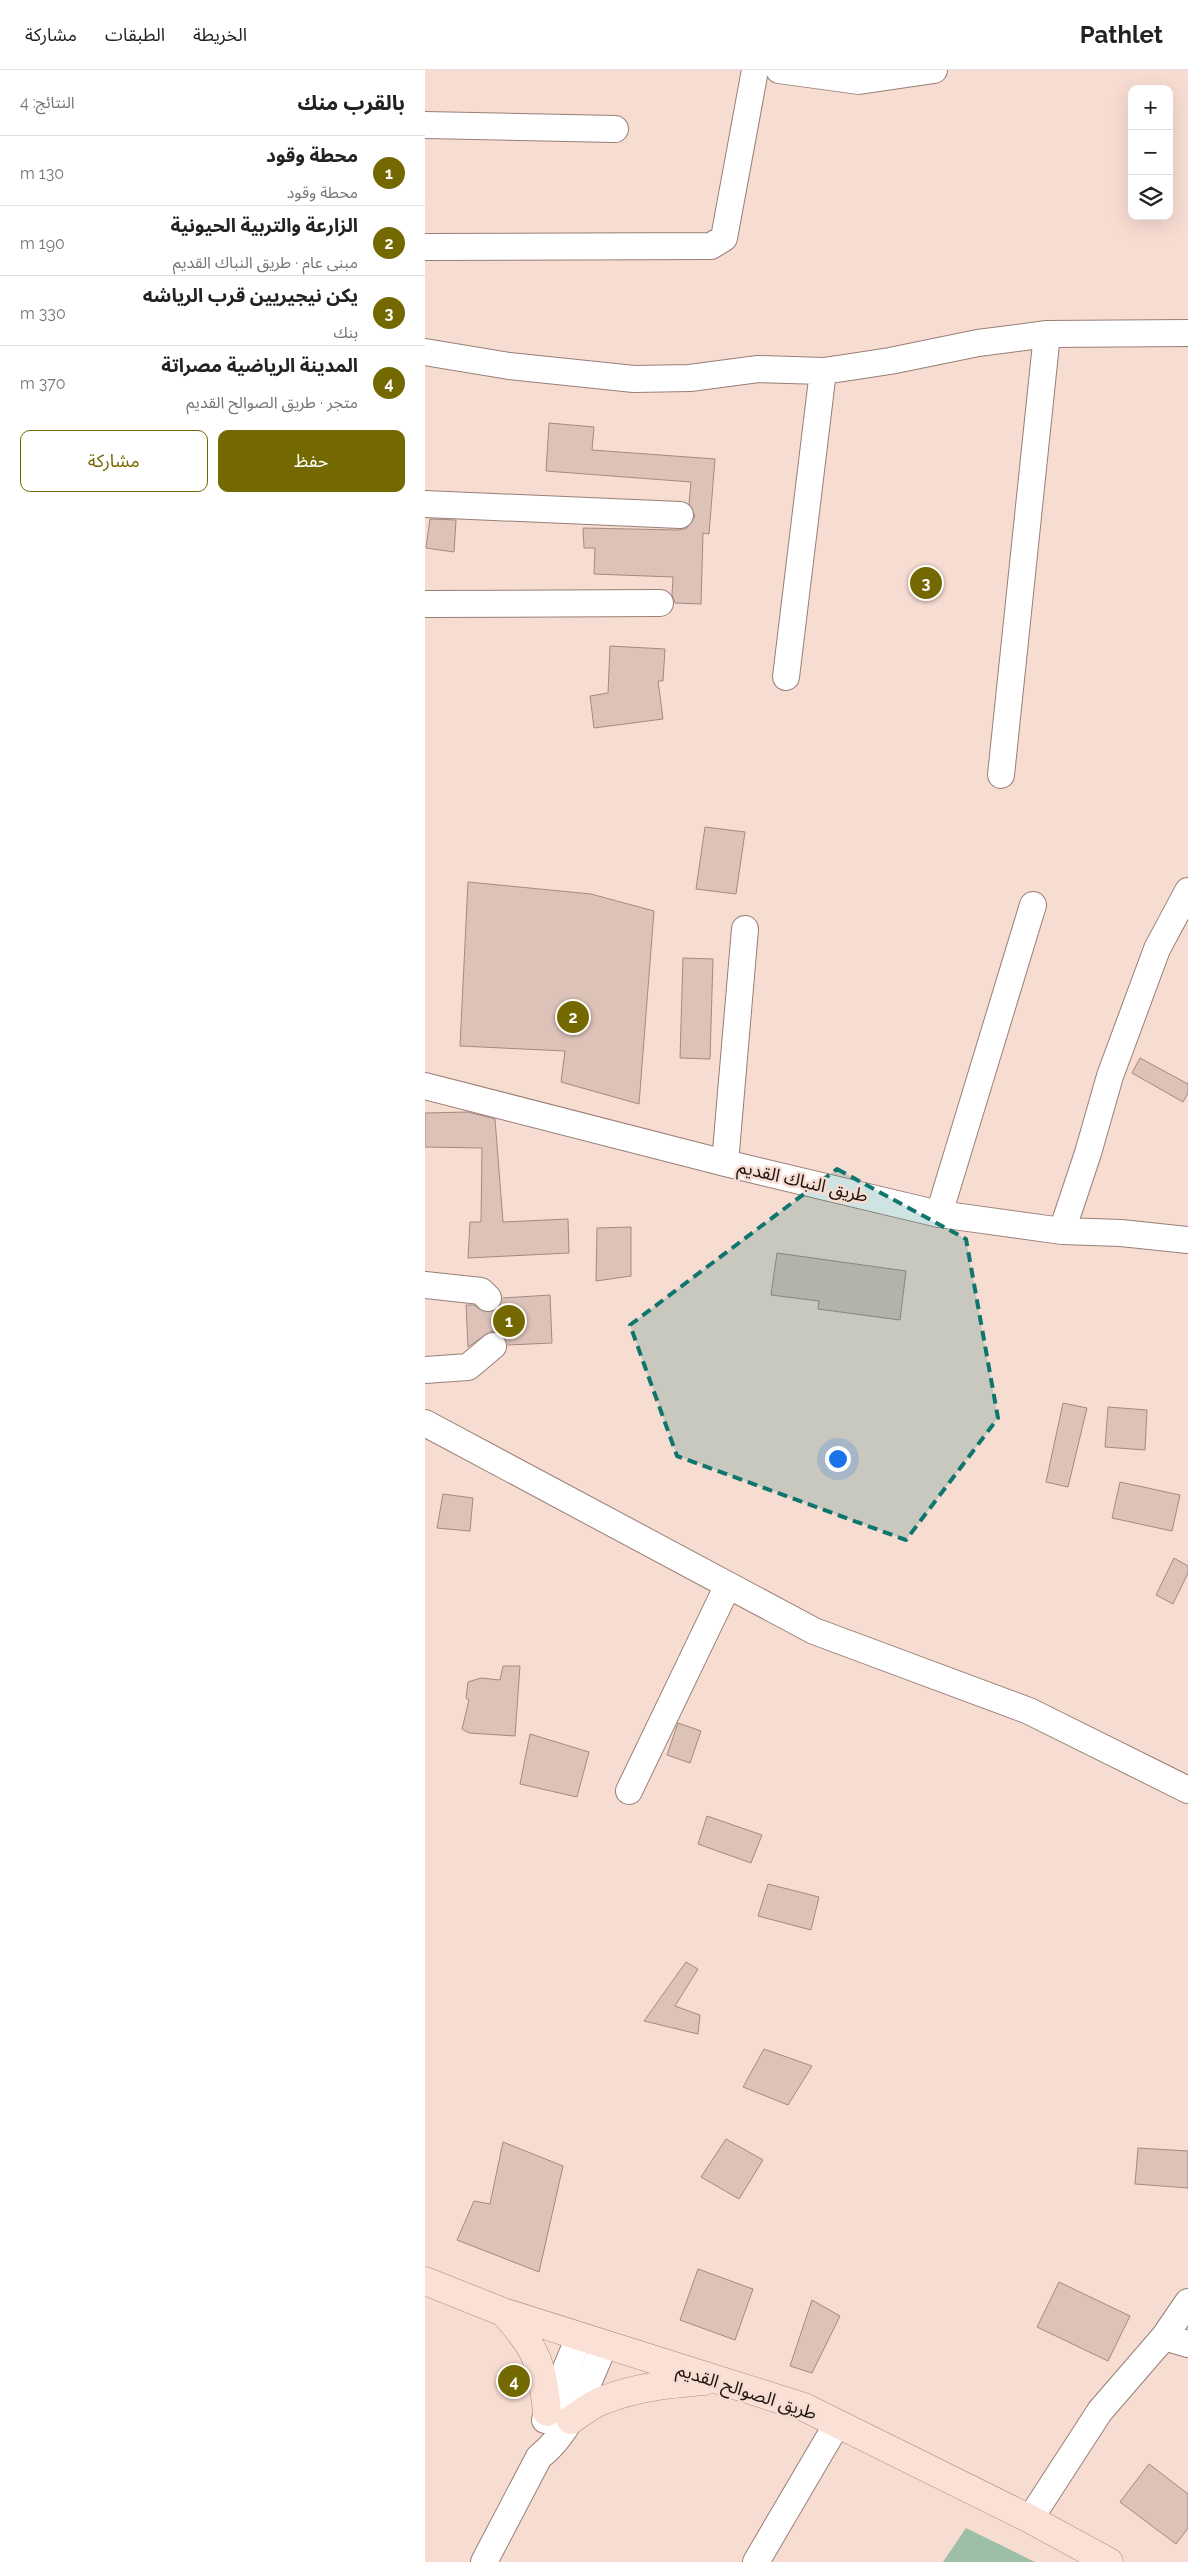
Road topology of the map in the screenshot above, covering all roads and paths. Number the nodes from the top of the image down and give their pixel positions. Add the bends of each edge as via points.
1 (755, 70) edge
2 (779, 70) edge
3 (934, 70) edge
4 (425, 125) edge
5 (615, 129) dead end
6 (425, 246) edge
7 (1188, 332) edge
8 (1047, 334) junction
9 (425, 352) edge
10 (823, 371) junction
11 (425, 504) edge
12 (680, 515) dead end
13 (660, 602) dead end
14 (425, 604) edge
15 (786, 677) dead end
16 (1001, 775) dead end
17 (1188, 891) edge
18 (1033, 905) dead end
19 (1180, 925) edge
20 (745, 929) dead end
21 (425, 1086) edge
22 (725, 1163) junction
23 (939, 1214) junction
24 (1061, 1231) junction
25 (1188, 1240) edge
26 (425, 1284) edge
27 (488, 1298) tunnel mouth
28 (493, 1346) tunnel mouth
29 (425, 1370) edge
30 (425, 1423) edge
31 (728, 1585) junction
32 (629, 1790) dead end
33 (1188, 1790) edge
34 (425, 2281) edge
35 (1188, 2302) edge
36 (503, 2312) junction
37 (1176, 2340) edge
38 (592, 2341) junction
39 (721, 2380) junction
40 (559, 2416) junction
41 (837, 2424) junction
42 (1030, 2519) junction
43 (484, 2562) edge
44 (756, 2562) edge
45 (1109, 2562) edge

1 - 6 street via 724,238 718,244
2 - 3 street via 859,81
4 - 5 street
7 - 8 street
8 - 10 street
8 - 16 street
9 - 10 street via 509,366 633,379 690,378 759,369
10 - 15 street
11 - 12 street
13 - 14 street
17 - 19 street
18 - 23 street
19 - 24 street via 1157,949 1110,1076
20 - 22 street
21 - 22 street, طريق النباك القديم
22 - 23 street, طريق النباك القديم
23 - 24 street, طريق النباك القديم
24 - 25 street, طريق النباك القديم
26 - 27 street via 481,1291
28 - 29 street via 468,1367
30 - 31 street
31 - 32 street
31 - 33 street via 814,1630 1029,1711
34 - 36 main road, طريق الصوالح القديم
35 - 37 street
36 - 38 main road, طريق الصوالح القديم
36 - 40 main road via 532,2346
37 - 42 street via 1099,2411
38 - 39 main road, طريق الصوالح القديم
38 - 40 street
39 - 40 main road via 673,2384 620,2394
39 - 41 main road, طريق الصوالح القديم via 803,2407
40 - 43 street
41 - 42 main road, طريق الصوالح القديم
41 - 44 street
42 - 45 main road, طريق الصوالح القديم

